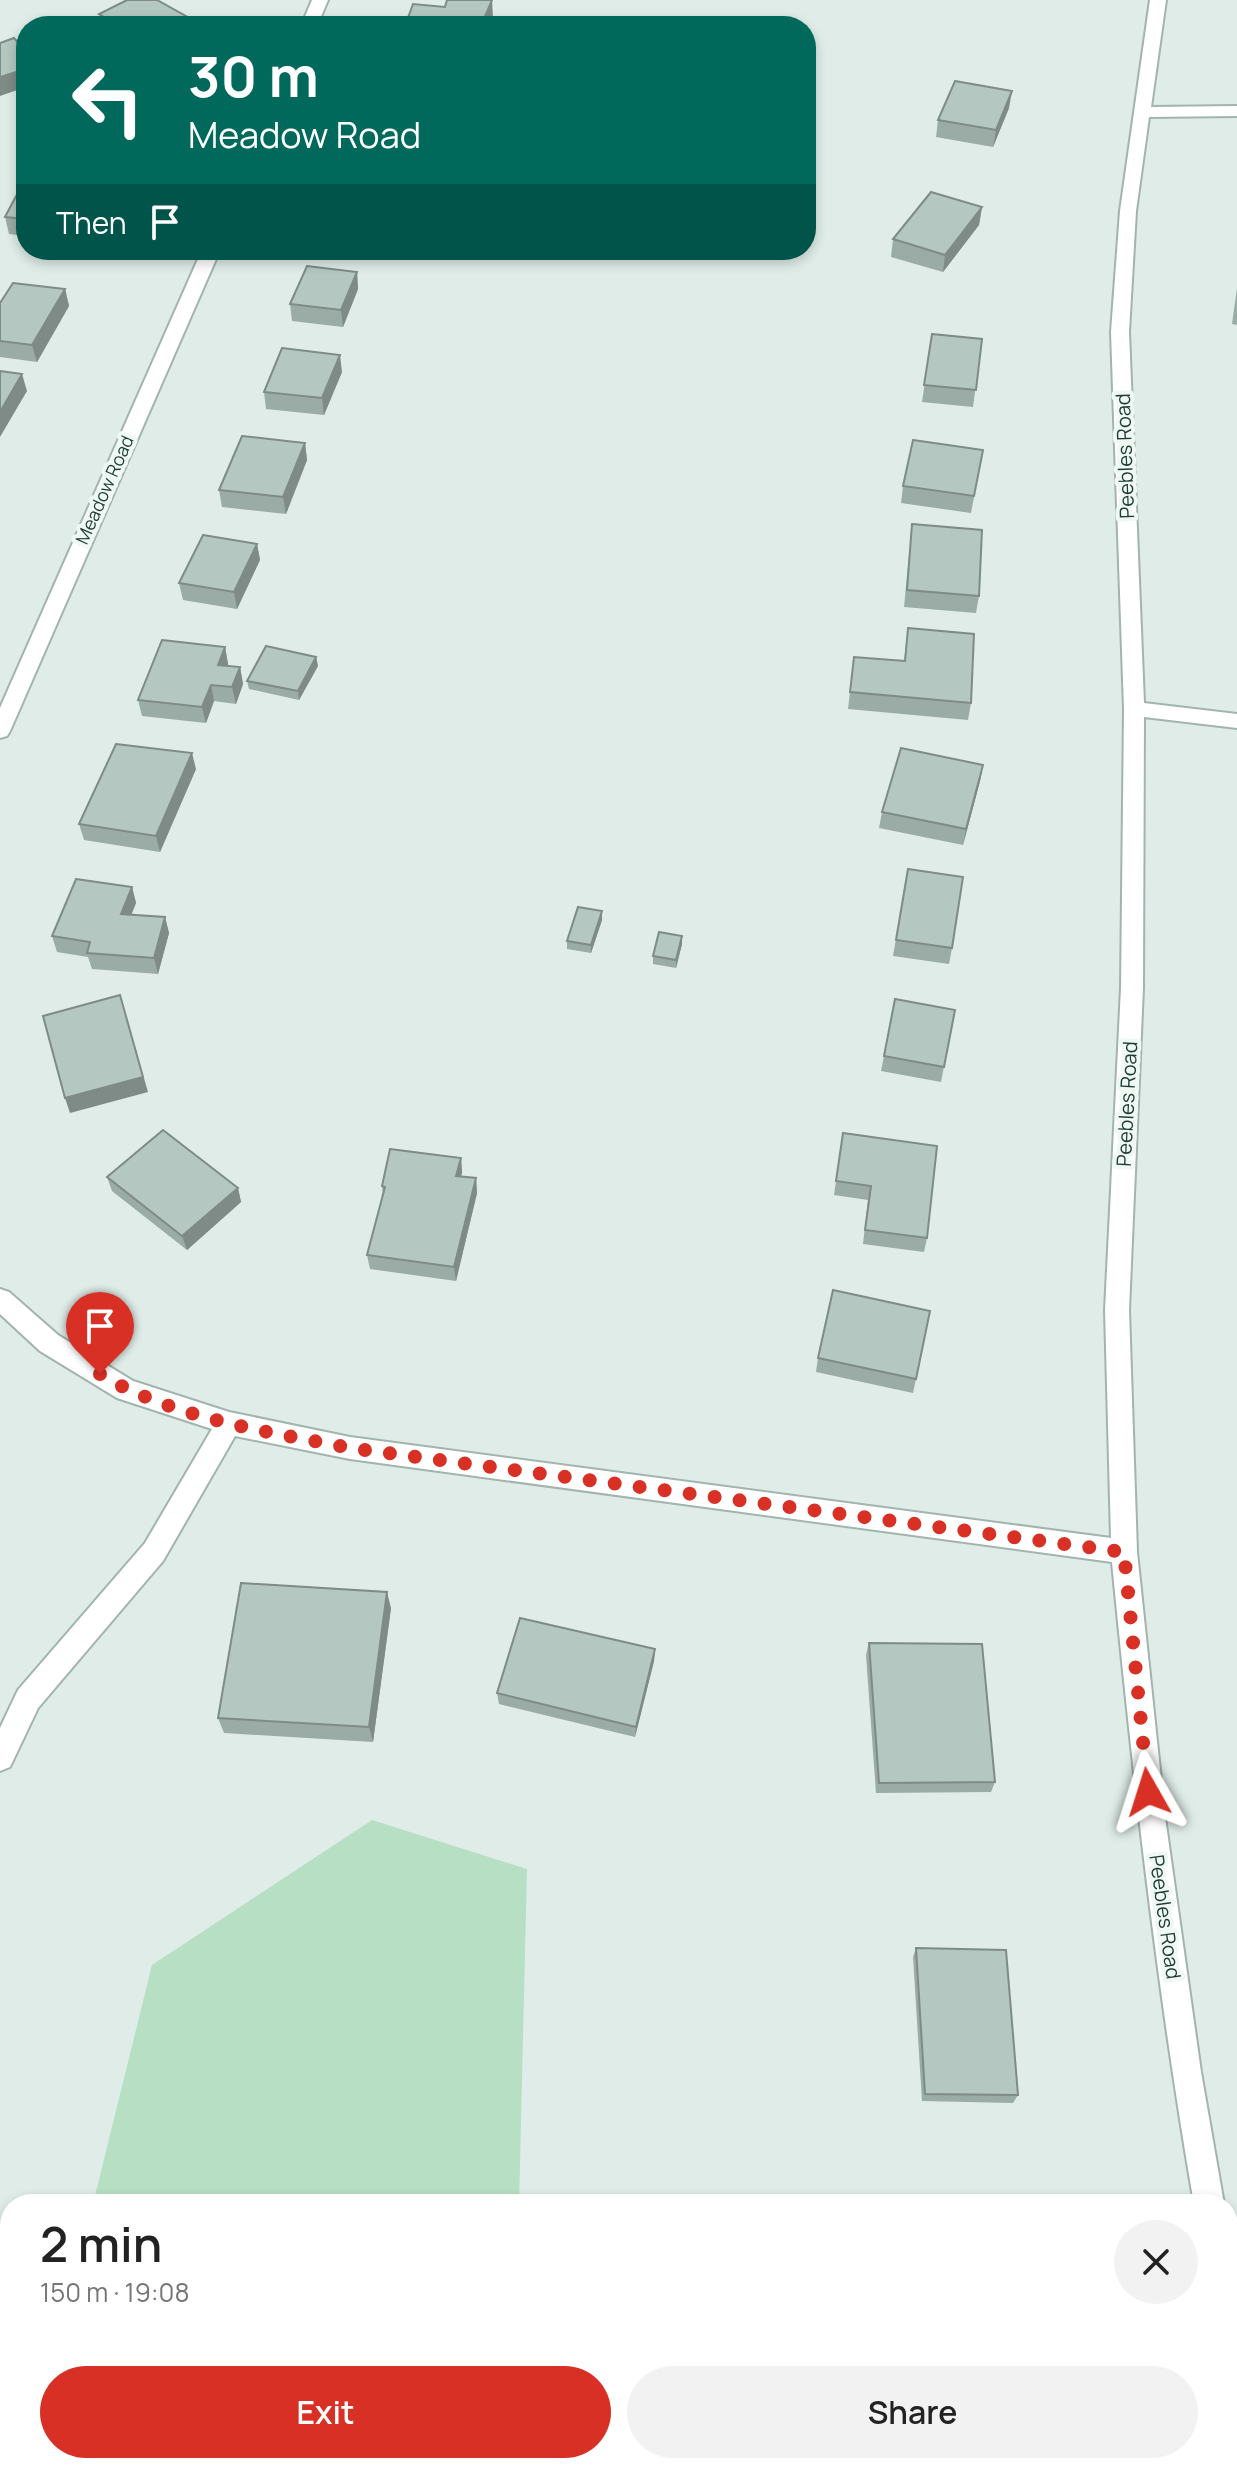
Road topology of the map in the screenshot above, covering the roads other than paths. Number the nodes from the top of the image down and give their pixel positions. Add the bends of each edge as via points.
1 (1158, 0) edge
2 (1237, 111) edge
3 (1143, 112) junction
4 (207, 260) edge
5 (1134, 709) junction
6 (1237, 721) edge
7 (0, 731) edge
8 (0, 1299) edge
9 (229, 1423) junction
10 (1124, 1552) junction
11 (0, 1758) edge
12 (1207, 2194) edge

1 - 3 street, Peebles Road
2 - 3 street
3 - 5 street, Peebles Road via 1128,211 1120,332
4 - 7 street, Meadow Road
5 - 6 street
5 - 10 street, Peebles Road via 1132,988 1117,1310
8 - 9 street via 49,1343 126,1390
9 - 10 street via 350,1448
9 - 11 street via 154,1552 28,1699
10 - 12 street, Peebles Road via 1151,1817

